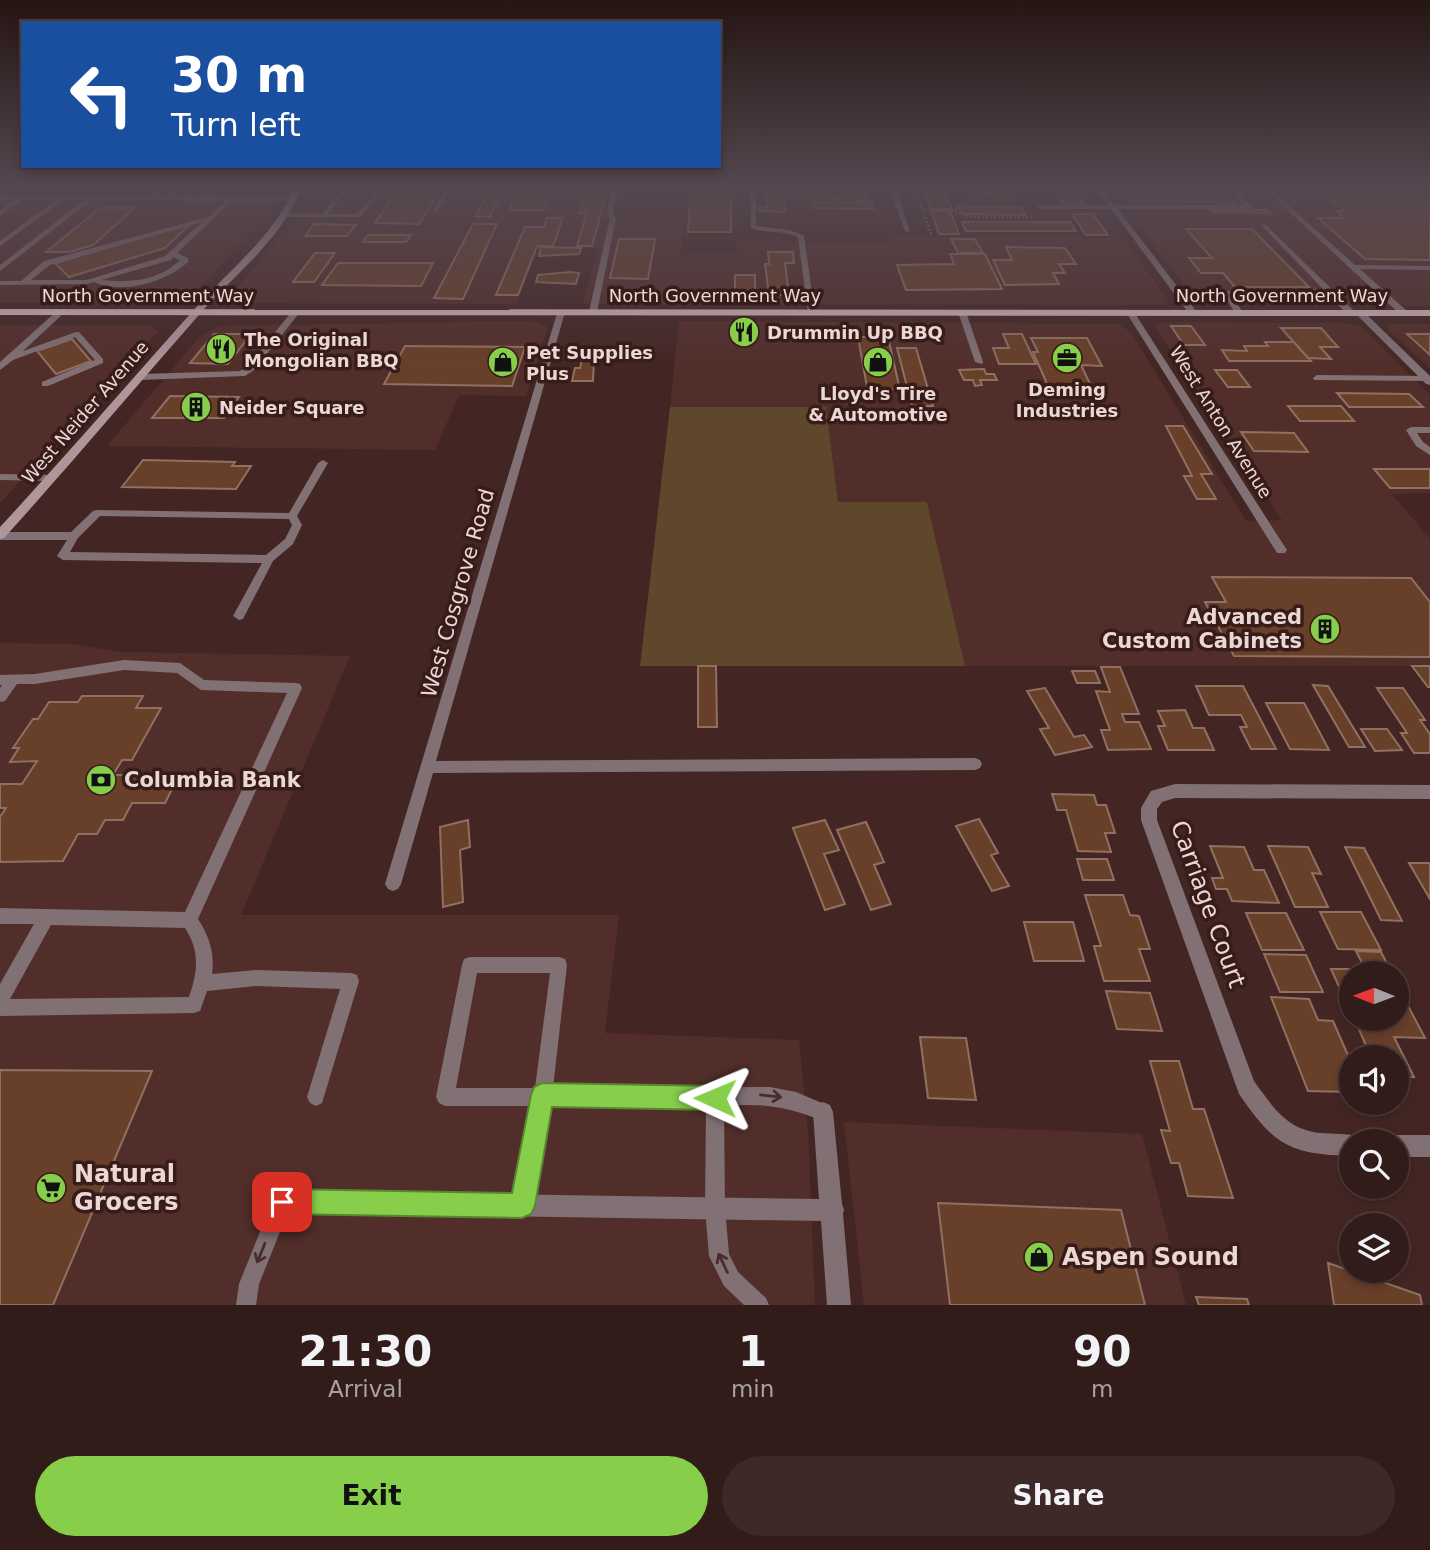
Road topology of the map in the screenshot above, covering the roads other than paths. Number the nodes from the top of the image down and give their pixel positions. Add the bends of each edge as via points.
1 (24, 248) edge
2 (98, 248) edge
3 (179, 248) edge
4 (254, 248) edge
5 (607, 248) edge
6 (803, 248) edge
7 (1144, 248) edge
8 (1287, 248) edge
9 (1333, 248) edge
10 (173, 254) junction
11 (4, 263) edge
12 (1354, 267) junction
13 (1430, 268) edge
14 (0, 269) edge
15 (91, 281) junction
16 (0, 283) edge
17 (23, 284) junction
18 (1329, 291) junction
19 (0, 312) edge
20 (61, 312) junction
21 (197, 312) junction
22 (296, 312) junction
23 (561, 312) junction
24 (812, 312) junction
25 (962, 312) junction
26 (1130, 312) junction
27 (593, 313) junction
28 (1193, 313) junction
29 (1239, 313) junction
30 (1355, 313) junction
31 (1404, 313) junction
32 (1430, 313) edge
33 (10, 358) junction
34 (979, 362) dead end
35 (0, 367) edge
36 (139, 377) junction
37 (1317, 378) dead end
38 (1428, 380) edge
39 (46, 384) dead end
40 (1430, 429) edge
41 (1430, 452) edge
42 (323, 463) dead end
43 (0, 477) edge
44 (51, 478) junction
45 (292, 516) junction
46 (0, 536) edge
47 (74, 536) junction
48 (1281, 550) dead end
49 (269, 559) junction
50 (239, 616) dead end
51 (6, 680) edge
52 (0, 697) edge
53 (975, 764) dead end
54 (427, 767) junction
55 (1430, 792) edge
56 (393, 884) dead end
57 (0, 916) edge
58 (47, 917) junction
59 (189, 920) junction
60 (202, 983) junction
61 (0, 1000) edge
62 (0, 1008) edge
63 (542, 1095) junction
64 (316, 1097) dead end
65 (715, 1098) junction
66 (824, 1112) joint
67 (1339, 1145) edge
68 (1409, 1146) edge
69 (1430, 1146) edge
70 (282, 1202) joint
71 (522, 1206) junction
72 (715, 1208) junction
73 (833, 1210) junction
74 (246, 1305) edge
75 (759, 1305) edge
76 (839, 1305) edge

1 - 11 lane
2 - 17 lane via 47,263
3 - 10 lane
4 - 21 main road, West Neider Avenue
5 - 27 lane
6 - 24 lane
7 - 28 street
8 - 18 lane
9 - 12 lane
10 - 15 lane
10 - 15 lane via 185,260 176,271 146,282
11 - 14 lane
12 - 13 lane
12 - 31 lane
15 - 17 lane
16 - 17 lane
18 - 29 lane via 1227,293
18 - 30 lane
19 - 20 main road, North Government Way
20 - 21 main road, North Government Way
20 - 33 lane
21 - 22 main road, North Government Way
21 - 36 main road, West Neider Avenue
22 - 23 main road, North Government Way
22 - 36 lane via 242,374
23 - 27 main road, North Government Way
23 - 54 lane, West Cosgrove Road
24 - 25 main road, North Government Way
24 - 27 main road, North Government Way
25 - 26 main road, North Government Way
25 - 34 lane
26 - 28 main road, North Government Way
26 - 48 street, West Anton Avenue
28 - 29 main road, North Government Way
29 - 30 main road, North Government Way
30 - 31 main road, North Government Way
30 - 38 street
31 - 32 main road, North Government Way
33 - 35 lane
33 - 39 lane via 76,334 100,362
36 - 44 main road, West Neider Avenue
37 - 38 lane
40 - 41 lane via 1411,430
42 - 45 lane
43 - 44 lane
44 - 46 main road, West Neider Avenue
45 - 47 lane via 97,513
45 - 49 lane via 298,525 289,541
46 - 47 lane
47 - 49 lane via 63,556
49 - 50 lane
51 - 52 lane
51 - 59 lane via 124,665 180,668 201,685 296,688
53 - 54 lane
54 - 56 lane, West Cosgrove Road
55 - 67 street, Carriage Court via 1175,791 1157,796 1149,808 1149,820 1246,1087 1273,1125 1295,1140 1308,1145
57 - 58 lane
58 - 59 lane
58 - 61 lane
59 - 60 lane via 203,939 206,973
60 - 62 lane via 194,1004
60 - 64 lane via 256,978 351,981
63 - 63 lane via 445,1097 470,965 559,965
63 - 65 lane
63 - 71 lane
65 -> 66 lane via 764,1094 800,1100
65 - 72 lane
66 - 73 street
68 - 69 street
70 - 71 street
70 -> 74 lane via 248,1284
71 - 72 street
72 - 73 street
75 -> 72 lane via 731,1279 719,1256
73 - 76 street

